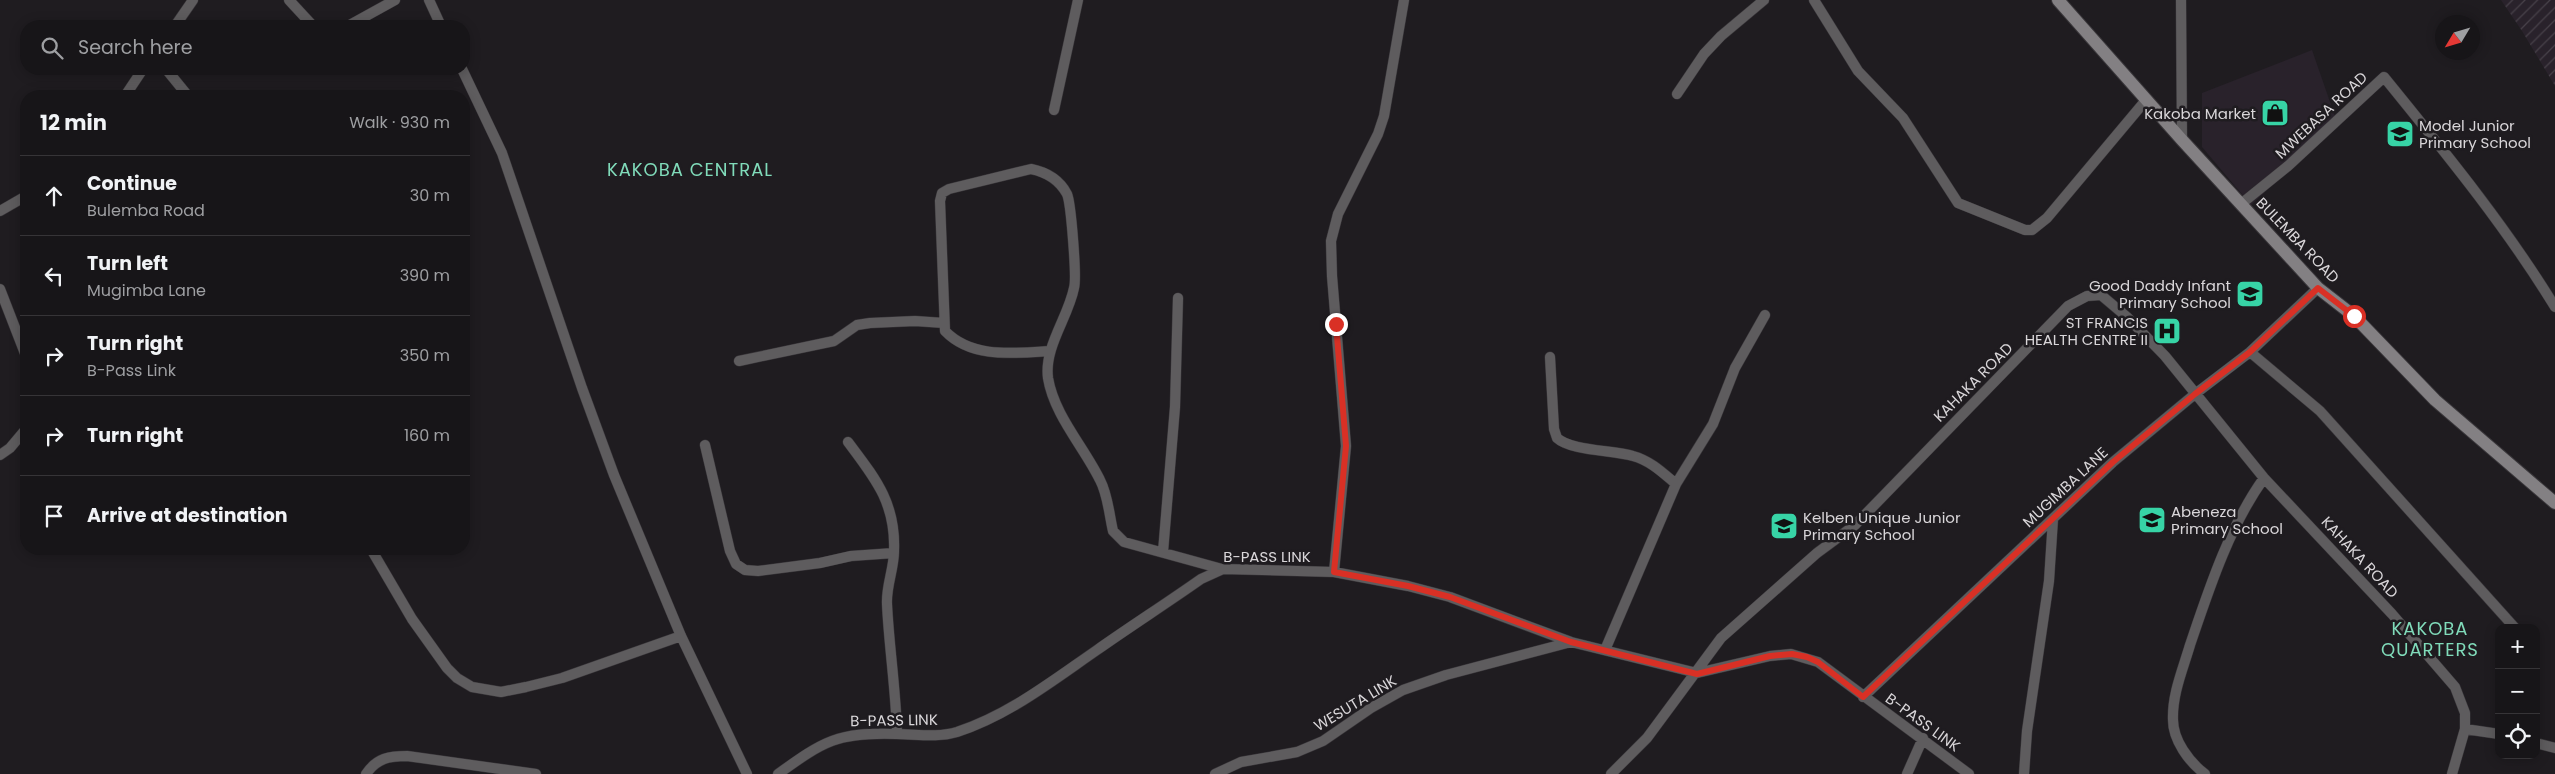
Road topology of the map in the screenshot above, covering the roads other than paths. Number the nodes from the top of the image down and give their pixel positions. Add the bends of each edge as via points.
1 (193, 0) edge
2 (289, 0) edge
3 (396, 0) edge
4 (429, 0) edge
5 (1078, 0) edge
6 (1404, 0) edge
7 (1764, 0) edge
8 (1814, 0) edge
9 (2058, 0) edge
10 (2181, 0) edge
11 (179, 20) edge
12 (307, 20) edge
13 (359, 20) edge
14 (438, 20) edge
15 (139, 75) edge
16 (171, 75) edge
17 (465, 75) edge
18 (129, 90) edge
19 (183, 90) edge
20 (1677, 94) dead end
21 (2146, 100) junction
22 (1054, 110) dead end
23 (2182, 140) junction
24 (20, 199) edge
25 (2241, 204) junction
26 (0, 211) edge
27 (2318, 288) junction
28 (0, 289) edge
29 (1178, 298) dead end
30 (2555, 307) edge
31 (1765, 315) dead end
32 (944, 324) junction
33 (20, 341) edge
34 (1050, 351) junction
35 (2250, 352) junction
36 (1550, 357) dead end
37 (740, 361) dead end
38 (2195, 394) junction
39 (20, 437) edge
40 (848, 442) dead end
41 (704, 445) dead end
42 (0, 455) edge
43 (2264, 478) junction
44 (1676, 484) junction
45 (2555, 503) edge
46 (2053, 519) junction
47 (1163, 552) junction
48 (894, 554) junction
49 (375, 555) edge
50 (1223, 569) junction
51 (1334, 572) junction
52 (2510, 624) edge
53 (681, 636) junction
54 (1571, 642) junction
55 (1605, 650) junction
56 (1697, 674) junction
57 (1863, 697) junction
58 (2465, 729) junction
59 (2495, 733) edge
60 (897, 734) junction
61 (1923, 738) junction
62 (2540, 744) edge
63 (2555, 748) edge
64 (366, 774) edge
65 (536, 774) edge
66 (747, 774) edge
67 (778, 774) edge
68 (1214, 774) edge
69 (1612, 774) edge
70 (1907, 774) edge
71 (1969, 774) edge
72 (2024, 774) edge
73 (2205, 774) edge
74 (2452, 774) edge

1 - 11 street
2 - 12 street
3 - 13 street
4 - 14 street
5 - 22 street
6 - 51 street via 1381,125 1338,214 1331,241 1346,446
7 - 20 street via 1710,48
8 - 21 street via 1858,71 1904,118 1952,197 1958,203 2025,230 2032,230 2047,218
9 - 21 main road, BULEMBA ROAD
10 - 23 street
15 - 18 street
16 - 19 street
17 - 53 street via 502,153 582,388
21 - 23 main road, BULEMBA ROAD
23 - 25 main road, BULEMBA ROAD
24 - 26 street
25 - 27 main road, BULEMBA ROAD
25 - 30 street, MWEBASA ROAD via 2288,166 2384,77 2468,180 2530,265
27 - 35 street, MUGIMBA LANE
27 - 45 main road, BULEMBA ROAD via 2354,316 2435,400
28 - 33 street
29 - 47 street via 1175,407
31 - 44 street via 1735,368 1713,424
32 - 34 street via 945,331 952,338 997,354
32 - 34 street via 942,194 949,189 1031,169 1055,179 1068,195 1075,285 1060,332
32 - 37 street via 915,321 857,325 834,341
34 - 47 street via 1048,363 1052,392 1100,480 1113,531 1124,542
35 - 38 street, MUGIMBA LANE
35 - 52 street via 2320,411
36 - 44 street via 1557,438 1569,444 1640,458 1654,465
38 - 43 street, KAHAKA ROAD
38 - 46 street, MUGIMBA LANE via 2113,462
38 - 56 street, KAHAKA ROAD via 2165,356 2101,295 2087,296 2068,306 1855,525 1817,553 1721,638
39 - 42 street
40 - 48 street via 879,482 887,500
41 - 48 street via 730,551 736,564 745,570 784,569 851,556
43 - 58 street, KAHAKA ROAD via 2392,614 2455,687 2465,713
43 - 73 street via 2249,499 2207,594 2178,684 2172,721 2180,746 2194,766
44 - 55 street
46 - 57 street, MUGIMBA LANE
46 - 72 street via 2049,581 2027,731
47 - 50 street
48 - 60 street via 887,599
49 - 53 street via 412,619 447,668 472,687 501,692 526,687 562,678
50 - 51 street, B-PASS LINK
50 - 60 street, B-PASS LINK via 1201,579 1043,689 1005,711 955,733 929,736
51 - 54 street, B-PASS LINK via 1450,597
53 - 66 street
54 - 55 street, B-PASS LINK
54 - 68 street, WESUTA LINK via 1402,690 1323,741 1297,752 1241,762
55 - 56 street, B-PASS LINK
56 - 57 street, B-PASS LINK via 1770,656 1792,654 1818,662
56 - 69 street, KAHAKA ROAD via 1646,738
57 - 61 street, B-PASS LINK
58 - 59 street
58 - 74 street, KAHAKA ROAD
60 - 67 street, B-PASS LINK via 838,737 821,744
61 - 70 street
61 - 71 street, B-PASS LINK
62 - 63 street
64 - 65 street via 378,760 389,756

